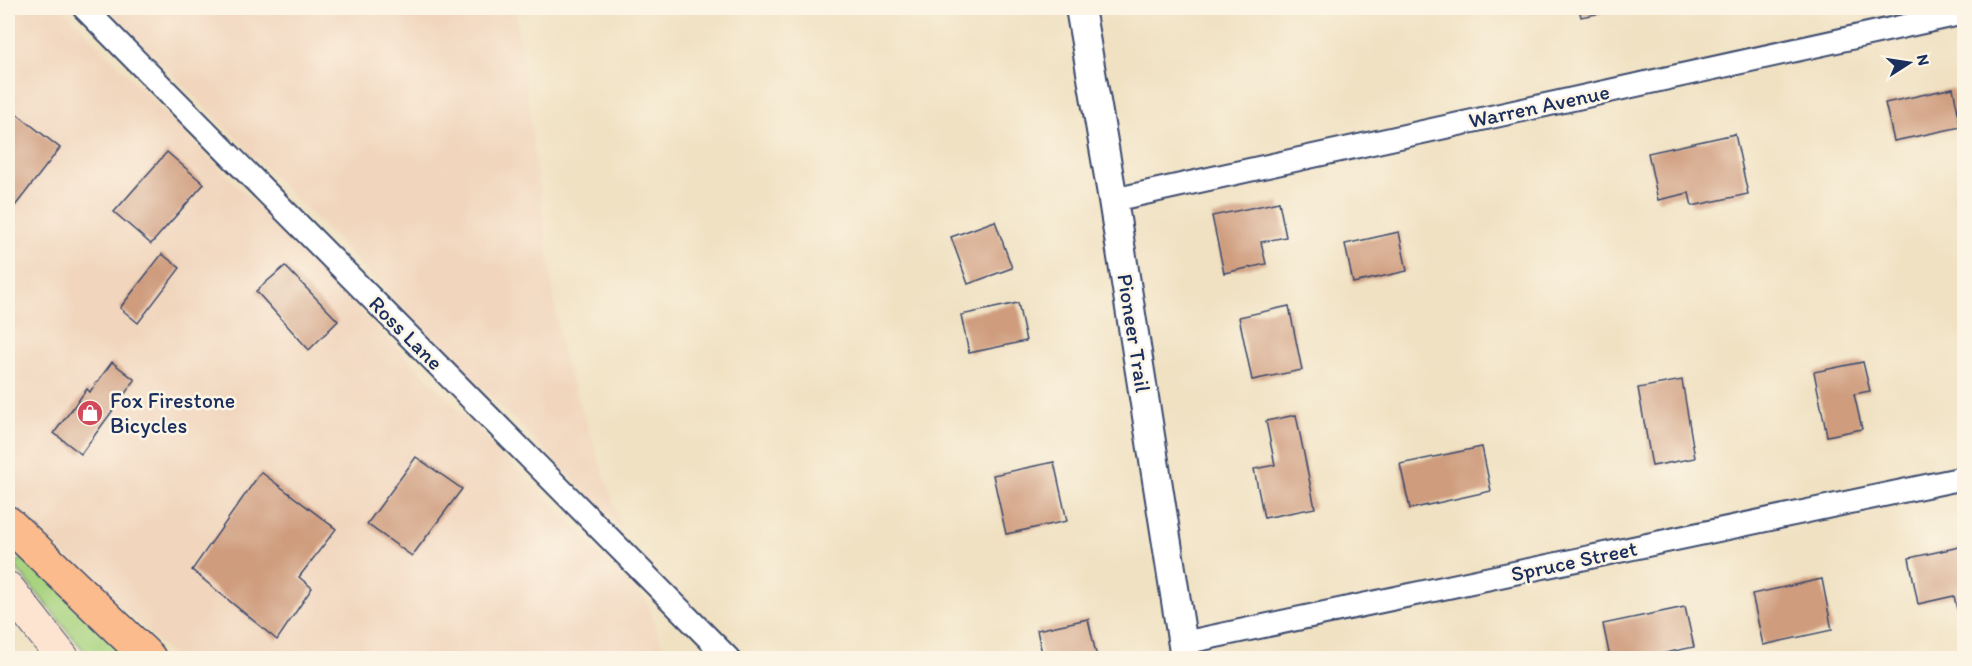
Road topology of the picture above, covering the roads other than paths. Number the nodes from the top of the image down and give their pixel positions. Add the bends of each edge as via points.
1 (84, 8) edge
2 (1080, 8) edge
3 (1965, 13) edge
4 (1113, 200) junction
5 (1965, 478) edge
6 (8, 523) edge
7 (8, 588) edge
8 (1184, 651) edge
9 (63, 658) edge
10 (149, 658) edge
11 (728, 658) edge

1 - 11 street, Ross Lane
2 - 4 street, Pioneer Trail
3 - 4 street, Warren Avenue
4 - 8 street, Pioneer Trail
5 - 8 street, Spruce Street
6 - 10 main road
7 - 9 main road

